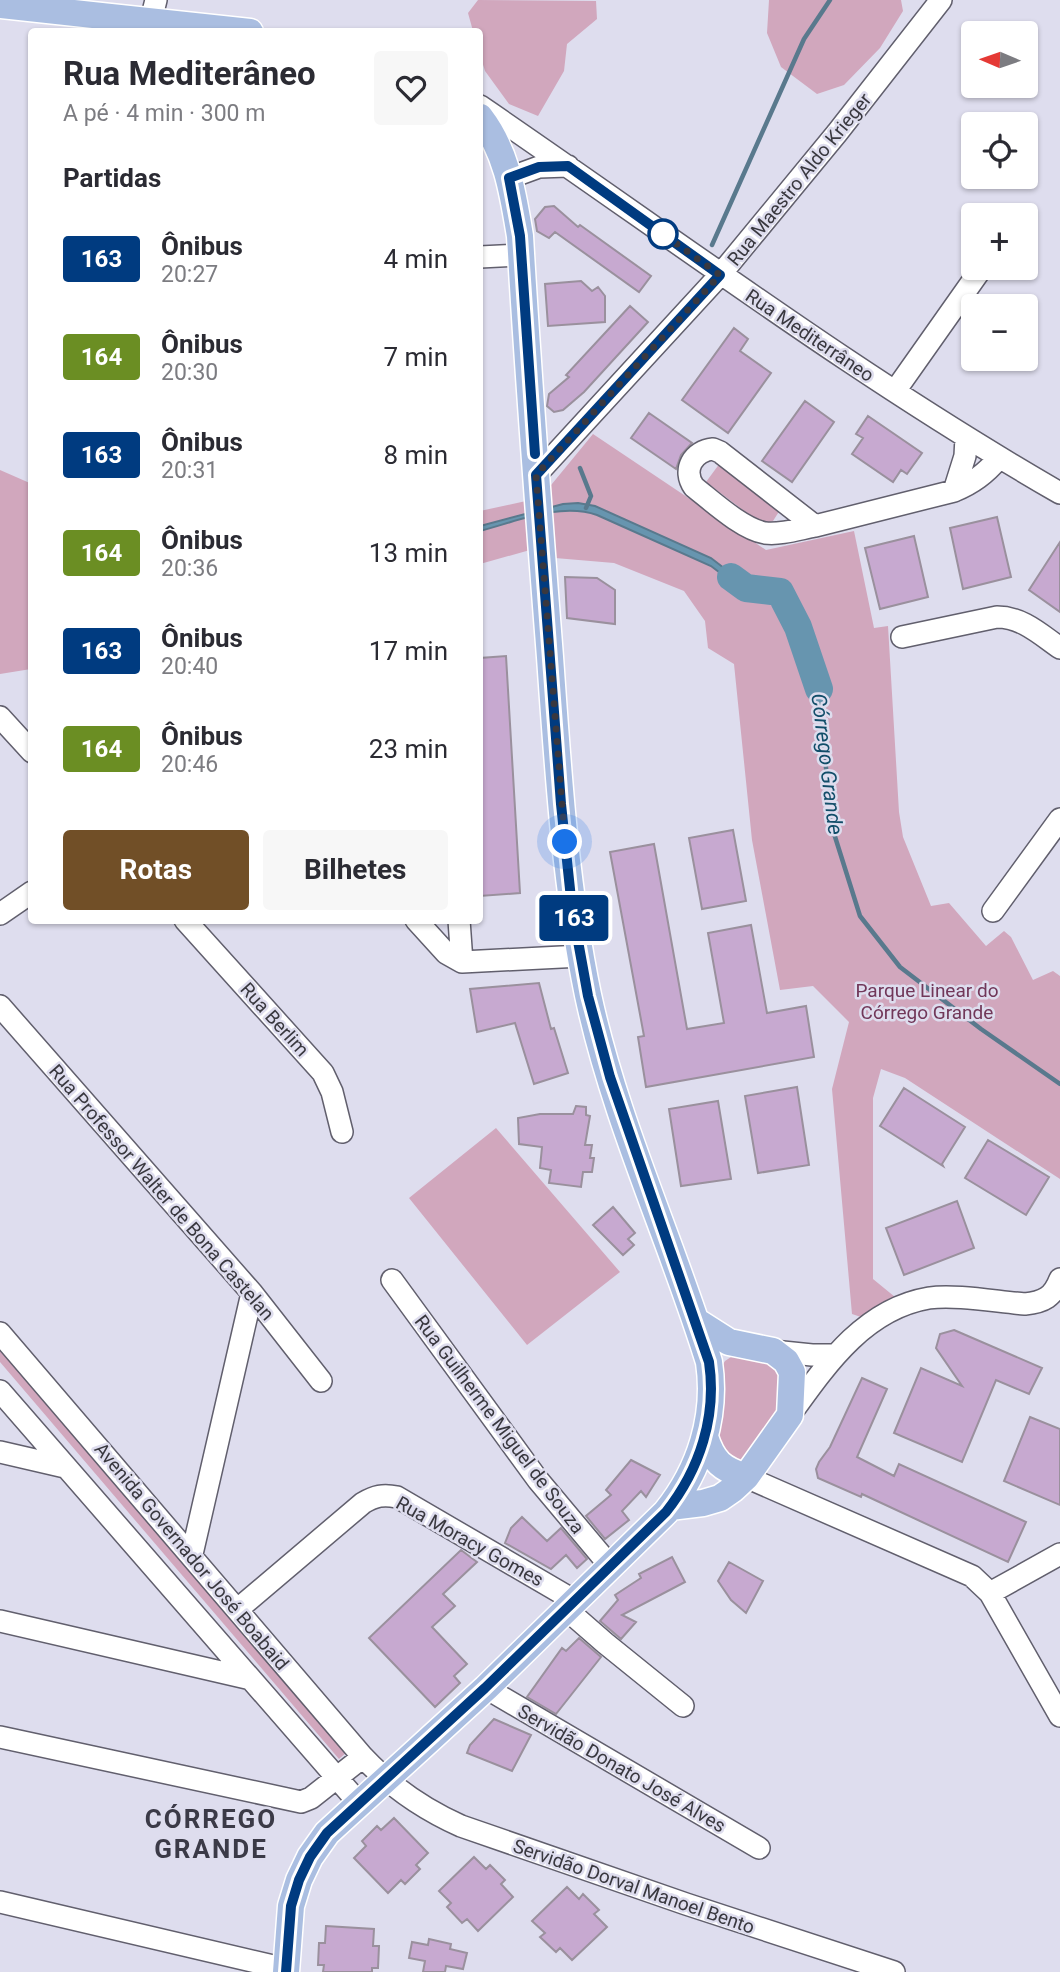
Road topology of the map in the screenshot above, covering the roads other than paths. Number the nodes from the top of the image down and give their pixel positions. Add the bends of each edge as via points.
1 (941, 0) edge
2 (46, 4) edge
3 (0, 5) edge
4 (153, 10) edge
5 (236, 28) edge
6 (483, 108) edge
7 (483, 122) edge
8 (568, 166) junction
9 (509, 178) junction
10 (521, 255) junction
11 (483, 257) edge
12 (720, 275) junction
13 (973, 280) edge
14 (895, 391) junction
15 (966, 437) junction
16 (999, 458) junction
17 (537, 488) junction
18 (954, 491) junction
19 (1060, 493) edge
20 (815, 526) junction
21 (902, 637) dead end
22 (1060, 648) edge
23 (0, 717) edge
24 (28, 748) edge
25 (1060, 819) edge
26 (28, 895) edge
27 (993, 911) dead end
28 (0, 914) edge
29 (189, 924) edge
30 (420, 924) edge
31 (459, 924) edge
32 (581, 956) junction
33 (463, 962) junction
34 (0, 1006) edge
35 (342, 1132) dead end
36 (1060, 1279) edge
37 (392, 1280) dead end
38 (252, 1293) junction
39 (696, 1321) junction
40 (3, 1341) edge
41 (743, 1345) junction
42 (773, 1351) junction
43 (835, 1355) junction
44 (710, 1373) junction
45 (321, 1381) dead end
46 (0, 1391) edge
47 (790, 1415) junction
48 (705, 1437) junction
49 (0, 1452) edge
50 (65, 1467) junction
51 (746, 1477) junction
52 (670, 1507) junction
53 (192, 1554) junction
54 (1060, 1554) edge
55 (611, 1567) junction
56 (990, 1593) junction
57 (571, 1605) junction
58 (238, 1609) junction
59 (0, 1621) edge
60 (251, 1679) junction
61 (485, 1688) junction
62 (683, 1706) dead end
63 (1060, 1716) edge
64 (0, 1737) edge
65 (363, 1757) junction
66 (337, 1778) junction
67 (384, 1780) junction
68 (358, 1802) junction
69 (759, 1848) dead end
70 (0, 1902) edge
71 (286, 1971) edge
72 (894, 1972) edge

1 - 12 street, Rua Maestro Aldo Krieger
2 - 3 main road
2 - 4 main road
4 - 5 main road
6 - 8 street, Rua Mediterrâneo
7 - 9 main road
8 - 9 street via 539,167
8 - 12 street, Rua Mediterrâneo
9 - 10 main road
10 - 11 street
10 - 17 main road
12 - 14 street, Rua Mediterrâneo
12 - 17 street, Rua Maestro Aldo Krieger
13 - 14 street
14 - 15 street, Rua Mediterrâneo
15 - 16 street, Rua Mediterrâneo
15 - 18 street
16 - 18 street via 986,473
16 - 19 street, Rua Mediterrâneo
17 - 32 main road via 561,804
18 - 20 street
20 - 20 street via 720,452 705,450 687,470 694,487 748,527 783,533
21 - 22 street via 1008,617
23 - 24 street
25 - 27 street
26 - 28 street
29 - 35 street, Rua Berlim via 323,1073
30 - 33 street via 446,953
31 - 33 street
32 - 33 street
32 - 39 main road via 610,1077
34 - 38 street, Rua Professor Walter de Bona Castelan
36 - 43 street via 1050,1298 1039,1303 932,1297 902,1304 878,1317
37 - 55 street, Rua Guilherme Miguel de Souza via 538,1480
38 - 45 street, Rua Professor Walter de Bona Castelan
38 - 53 street
39 - 41 main road via 729,1342
39 - 44 main road
40 - 53 street, Avenida Governador José Boabaid
41 - 42 main road
41 - 44 main road via 728,1350
42 - 43 street
42 - 47 main road via 792,1373
43 - 47 street
44 - 48 main road
46 - 50 street, Avenida Governador José Boabaid
47 - 51 main road
48 - 51 main road via 721,1465
48 - 52 main road via 697,1462
49 - 50 street
50 - 60 street, Avenida Governador José Boabaid
51 - 52 main road via 720,1497
51 - 56 street via 959,1569
52 - 55 main road
53 - 58 street, Avenida Governador José Boabaid
54 - 56 street
55 - 57 main road
56 - 63 street
57 - 58 street, Rua Moracy Gomes via 397,1497 384,1494 363,1503
57 - 61 main road
57 - 62 street, Rua Moracy Gomes via 605,1643
58 - 65 street, Avenida Governador José Boabaid
59 - 60 street
60 - 66 street, Avenida Governador José Boabaid
61 - 67 main road
61 - 69 street, Servidão Donato José Alves
64 - 66 street via 293,1801 306,1801
65 - 66 street
65 - 67 street, Avenida Governador José Boabaid
66 - 68 street, Avenida Governador José Boabaid
67 - 68 main road
67 - 72 street, Servidão Dorval Manoel Bento via 461,1826
68 - 71 main road via 327,1833 299,1880 291,1906
70 - 71 street

